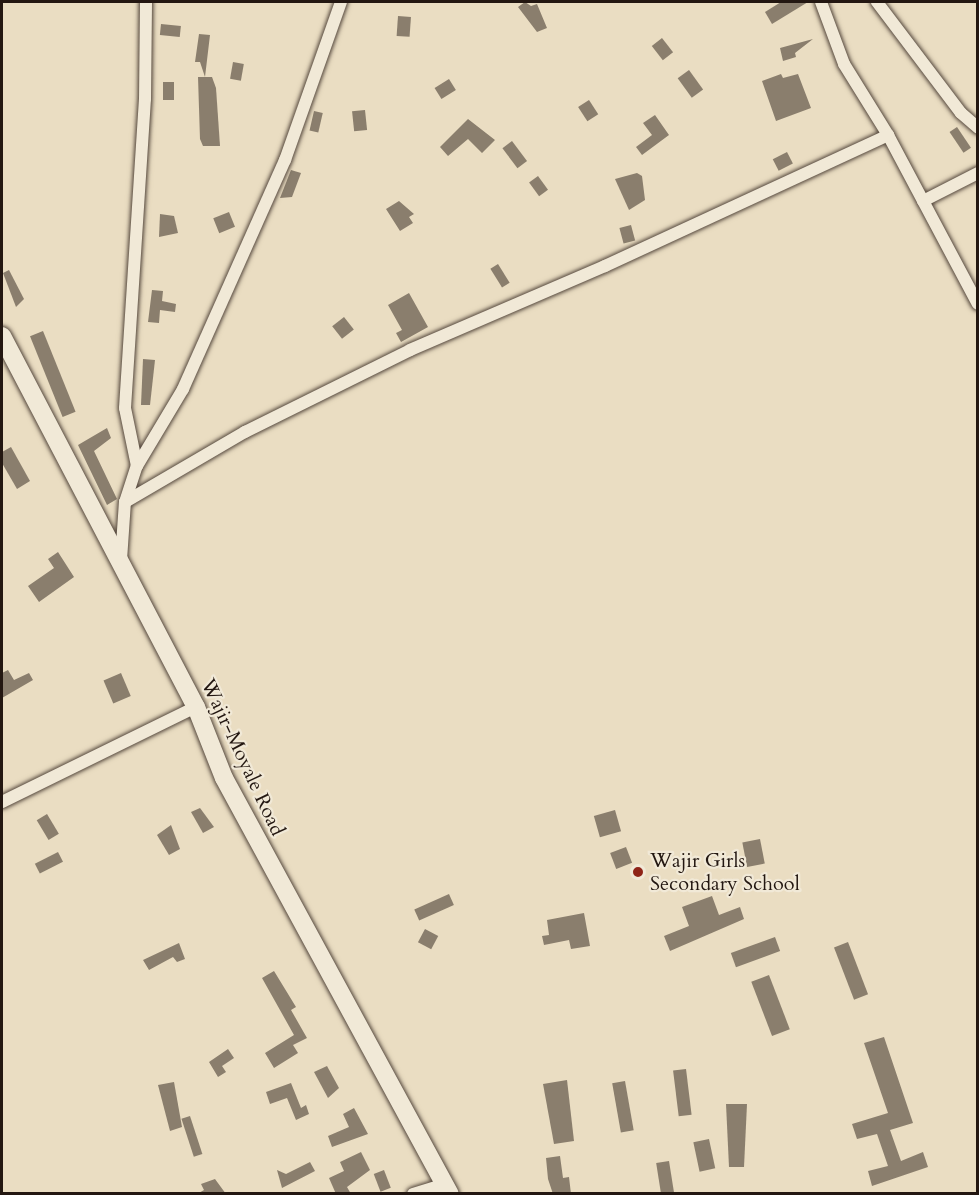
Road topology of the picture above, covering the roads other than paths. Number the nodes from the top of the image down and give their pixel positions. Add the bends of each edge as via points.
1 (146, 2) edge
2 (341, 2) edge
3 (821, 2) edge
4 (877, 2) edge
5 (978, 128) edge
6 (888, 135) junction
7 (978, 173) edge
8 (922, 201) junction
9 (978, 304) edge
10 (2, 336) edge
11 (137, 466) junction
12 (125, 502) junction
13 (121, 561) junction
14 (196, 707) junction
15 (2, 802) edge
16 (448, 1189) edge
17 (412, 1194) edge

1 - 11 street via 145,99 125,408
2 - 11 street via 285,160 183,389
3 - 6 street via 844,64
4 - 5 street via 961,113
6 - 8 street
6 - 12 street via 605,266 410,350 245,432
7 - 8 street
8 - 9 street
10 - 13 main road, Wajir-Moyale Road
11 - 12 street
12 - 13 street
13 - 14 main road, Wajir-Moyale Road
14 - 15 street
14 - 16 main road, Wajir-Moyale Road via 224,778
16 - 17 street

